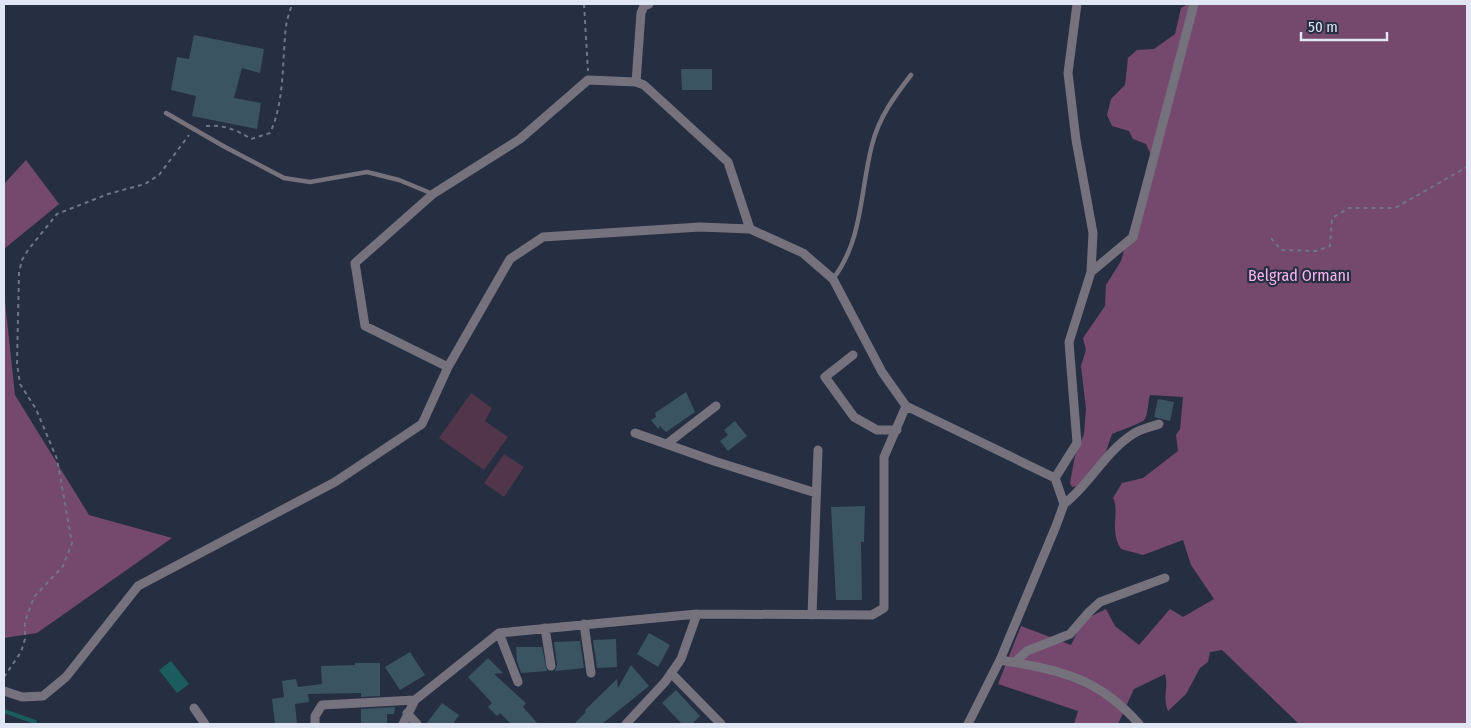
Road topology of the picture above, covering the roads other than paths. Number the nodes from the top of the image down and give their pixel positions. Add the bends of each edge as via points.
1 (649, 4) edge
2 (1077, 4) edge
3 (1194, 4) edge
4 (910, 75) dead end
5 (636, 82) junction
6 (166, 113) dead end
7 (433, 194) junction
8 (750, 229) junction
9 (1090, 272) junction
10 (833, 279) junction
11 (853, 355) dead end
12 (448, 366) junction
13 (716, 406) dead end
14 (906, 406) junction
15 (1159, 424) dead end
16 (897, 430) junction
17 (635, 433) dead end
18 (668, 443) junction
19 (818, 450) dead end
20 (1055, 478) junction
21 (816, 493) junction
22 (1064, 504) junction
23 (1165, 578) dead end
24 (697, 614) junction
25 (812, 615) junction
26 (584, 624) junction
27 (545, 628) junction
28 (499, 633) junction
29 (1000, 660) junction
30 (1015, 662) junction
31 (551, 666) dead end
32 (591, 673) dead end
33 (671, 673) junction
34 (518, 682) dead end
35 (4, 691) edge
36 (415, 700) junction
37 (194, 708) dead end
38 (407, 713) junction
39 (205, 724) edge
40 (315, 724) edge
41 (403, 724) edge
42 (417, 724) edge
43 (626, 724) edge
44 (721, 724) edge
45 (968, 724) edge
46 (1138, 724) edge

1 - 5 street via 641,13
2 - 9 street via 1068,73 1093,233
3 - 9 street via 1133,237
4 - 10 lane via 889,103 878,126 868,159 854,241
5 - 7 street via 588,80 520,139
5 - 8 street via 644,85 728,162
6 - 7 lane via 284,178 310,182 367,172 399,180
7 - 12 street via 355,263 366,326
8 - 10 street via 803,253
8 - 12 street via 700,226 542,237 510,259
9 - 20 street via 1069,342 1077,443
10 - 14 street via 882,372
11 - 16 street via 825,378 854,417 877,430
12 - 35 street via 422,424 336,482 138,586 66,678 43,696 22,697
13 - 18 street
14 - 16 street
14 - 20 street
15 - 22 street via 1134,433 1117,447 1080,492
16 - 25 street via 884,457 884,608 872,615
17 - 18 street
18 - 21 street
19 - 21 street
20 - 22 street
21 - 25 street
22 - 29 street
23 - 30 street via 1100,602 1070,634 1027,651
24 - 25 street
24 - 26 street
24 - 33 street via 681,659
26 - 27 street
26 - 32 street
27 - 28 street
27 - 31 street
28 - 34 street
28 - 36 street
29 - 30 street
29 - 45 street
30 - 46 street via 1062,673 1096,687 1122,705
33 - 43 street
33 - 44 street
36 - 38 street
36 - 40 street via 322,706 314,716
37 - 39 street
38 - 41 street
38 - 42 street

